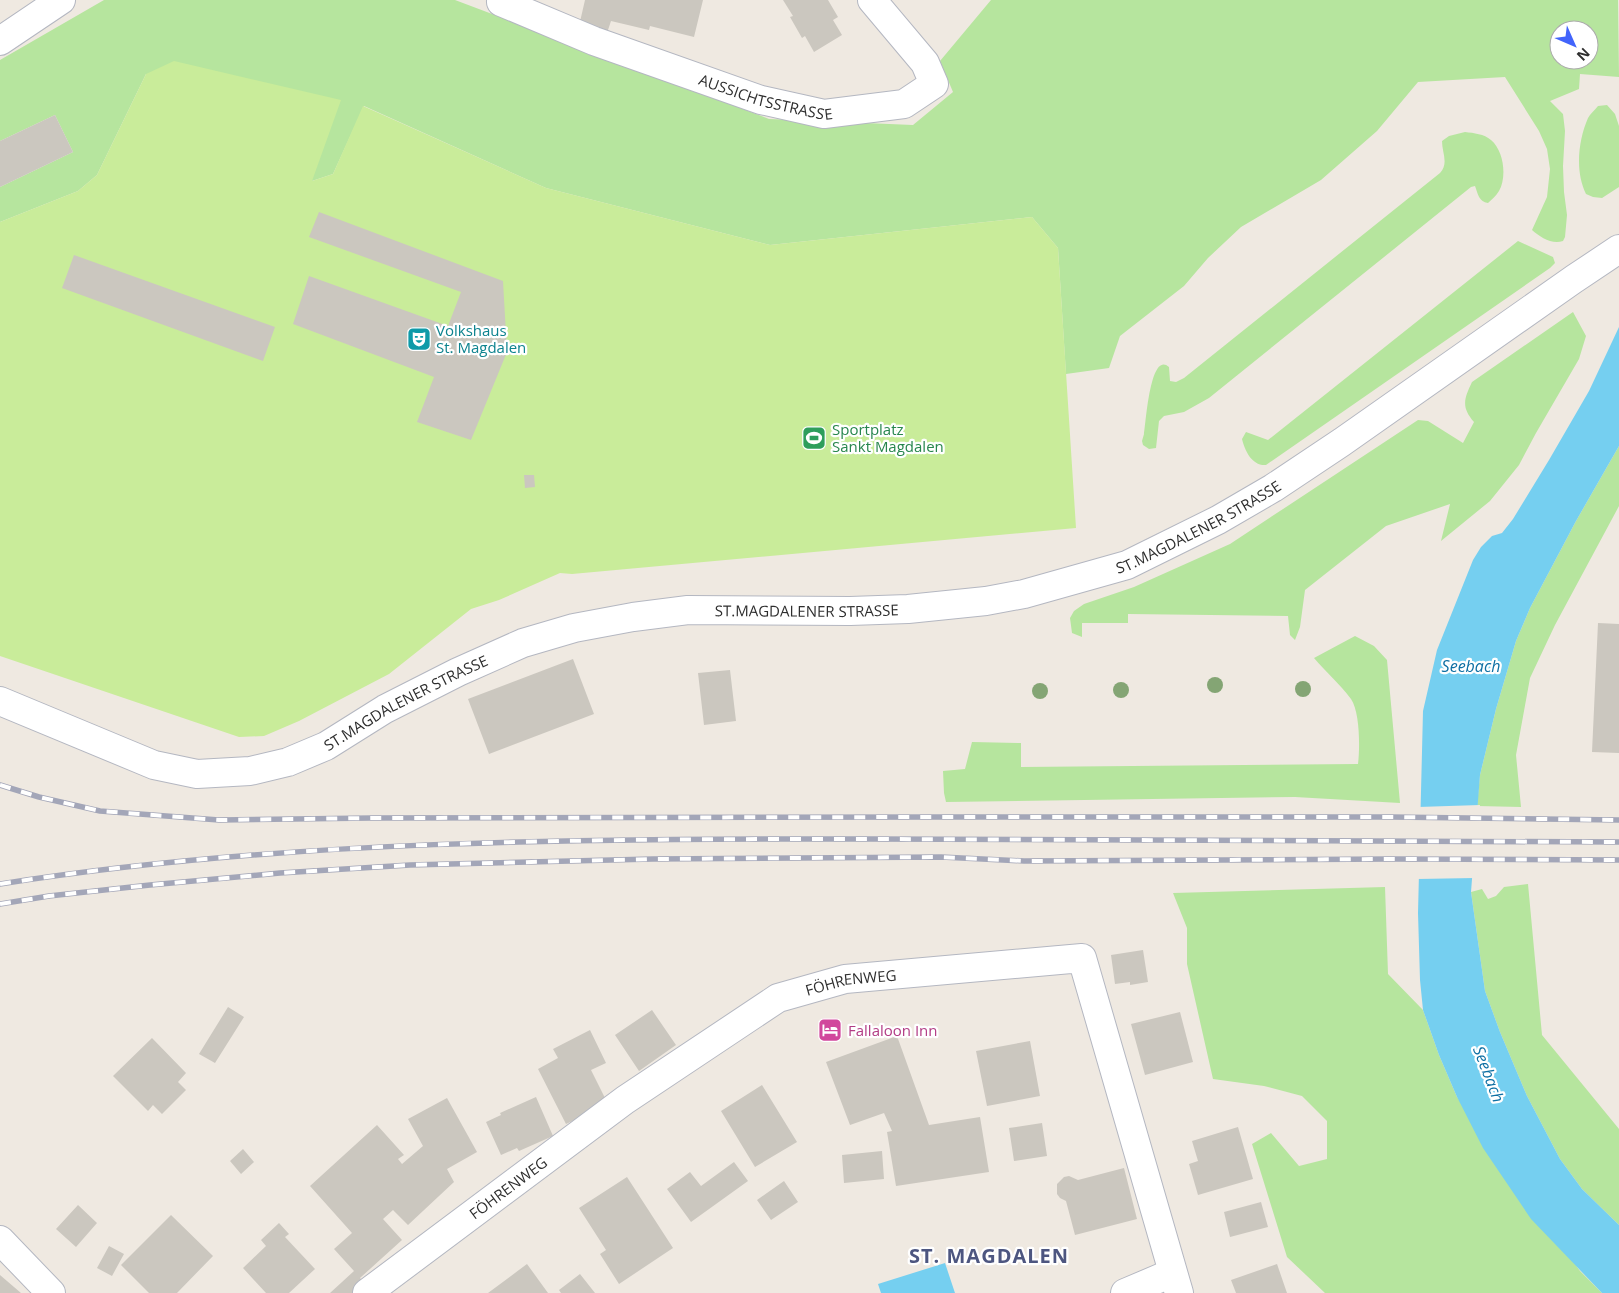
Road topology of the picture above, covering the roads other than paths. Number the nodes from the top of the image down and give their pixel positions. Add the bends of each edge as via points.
1 (61, 0) edge
2 (872, 0) edge
3 (499, 1) edge
4 (0, 41) edge
5 (1619, 249) edge
6 (2, 705) edge
7 (0, 1240) edge
8 (1175, 1283) edge
9 (51, 1293) edge
10 (367, 1293) edge
11 (1125, 1293) edge

1 - 4 street
2 - 3 street, AUSSICHTSSTRASSE via 925,63 934,84 904,104 824,114 761,100 594,41
5 - 6 street, ST.MAGDALENER STRASSE via 1274,488 1127,565 1024,594 986,601 850,611 688,610 574,628 523,643 458,672 385,709 326,746 288,762 250,771 197,774 154,765
7 - 9 street
8 - 10 street, FÖHRENWEG via 1082,958 845,979 778,998 625,1100
8 - 11 street

